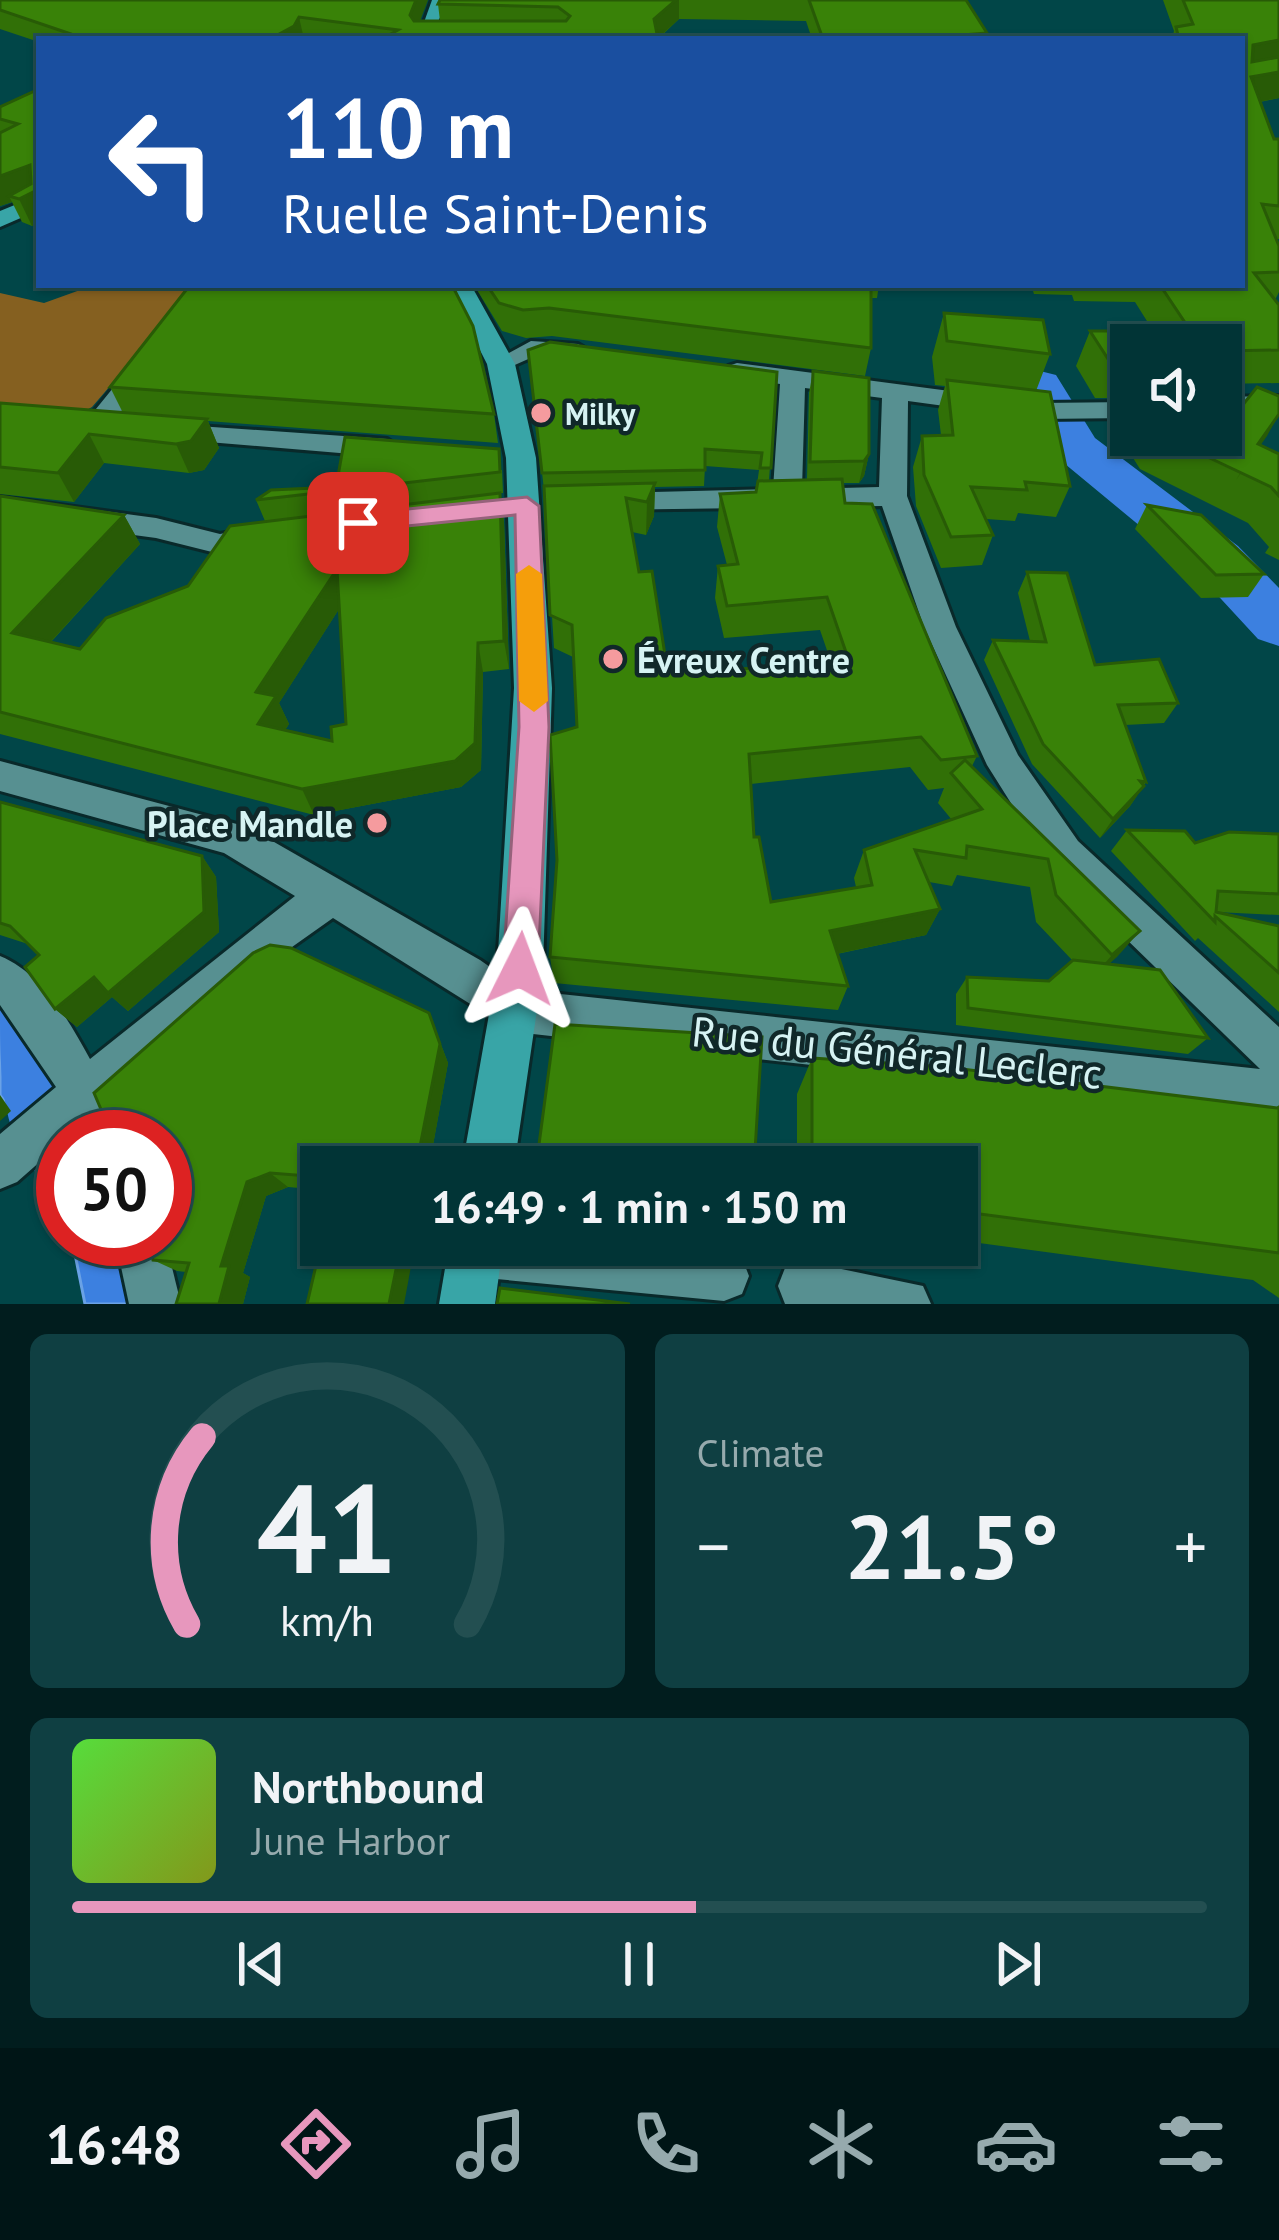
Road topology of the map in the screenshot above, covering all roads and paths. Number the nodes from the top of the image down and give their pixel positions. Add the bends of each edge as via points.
1 (429, 0) edge
2 (440, 1) edge
3 (427, 36) edge
4 (36, 203) edge
5 (0, 220) edge
6 (461, 292) edge
7 (428, 296) edge
8 (166, 338) edge
9 (595, 353) edge
10 (501, 364) junction
11 (705, 367) edge
12 (793, 378) junction
13 (895, 392) junction
14 (1110, 410) edge
15 (415, 450) edge
16 (483, 455) edge
17 (521, 458) junction
18 (892, 496) junction
19 (787, 501) junction
20 (592, 504) edge
21 (0, 507) edge
22 (287, 531) edge
23 (0, 776) edge
24 (338, 897) junction
25 (0, 977) edge
26 (515, 1011) junction
27 (1279, 1057) edge
28 (84, 1094) junction
29 (1279, 1094) edge
30 (91, 1110) edge
31 (492, 1146) edge
32 (8, 1158) edge
33 (146, 1266) edge
34 (473, 1267) edge
35 (724, 1276) dead end
36 (803, 1286) dead end
37 (155, 1304) edge
38 (905, 1304) edge

1 - 2 street
2 - 3 main road
4 - 5 main road
6 - 7 street
6 - 10 main road
8 - 15 street via 87,426
9 - 10 street via 530,348
10 - 17 main road
11 - 12 street
12 - 13 street
12 - 19 street
13 - 14 street
13 - 18 street
16 - 17 street
17 - 26 main road via 533,765
18 - 19 street
18 - 27 street via 967,690 1052,836
19 - 20 street
21 - 22 street via 220,544
23 - 24 street via 235,839
24 - 26 street
24 - 28 street via 253,950
25 - 28 street
26 - 29 street, Rue du Général Leclerc
26 - 31 main road
28 - 30 street
28 - 32 street
33 - 37 street
34 - 35 street
36 - 38 street

